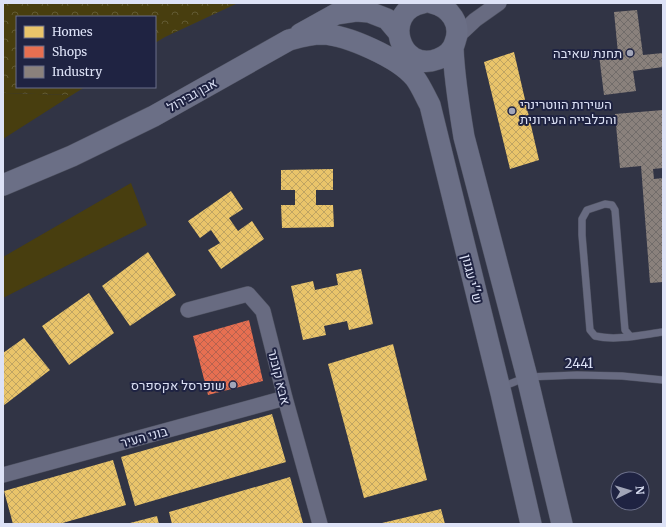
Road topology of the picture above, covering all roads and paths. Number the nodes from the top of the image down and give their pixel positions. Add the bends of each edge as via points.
1 (429, 3) edge
2 (499, 3) edge
3 (398, 32) junction
4 (289, 40) junction
5 (455, 42) junction
6 (382, 54) joint
7 (418, 60) junction
8 (3, 185) edge
9 (465, 250) junction
10 (188, 310) dead end
11 (663, 332) edge
12 (630, 336) junction
13 (526, 377) junction
14 (663, 380) edge
15 (501, 393) junction
16 (285, 398) junction
17 (3, 475) edge
18 (320, 524) edge
19 (531, 524) edge
20 (562, 524) edge

1 - 3 main road via 413,7 403,16
1 - 5 main road via 449,12 453,18 456,24
2 - 5 street via 475,20
3 - 4 main road via 387,19 379,15 369,12 346,12 336,14
3 - 7 main road via 404,49
4 - 6 main road, אבן גבירול via 304,35 336,36
4 - 8 main road, אבן גבירול via 154,116 72,156
5 - 7 main road via 441,58 426,62
5 - 13 main road via 454,68 464,136
6 - 9 main road, ש''י עגנון via 415,78 430,104
7 - 9 main road via 429,80 435,100
9 - 15 main road, ש''י עגנון
10 - 16 street, אבא קובנר via 248,294 263,311
11 - 12 lane
12 - 12 lane via 625,330 615,210 612,205 605,204 587,210 582,219 590,330 595,336 604,338
13 - 14 lane, 2441 via 577,375
13 - 15 lane, 2441 via 507,385
13 - 20 main road
15 - 19 main road, ש''י עגנון
16 - 17 street, בוני העיר
16 - 18 street, אבא קובנר

